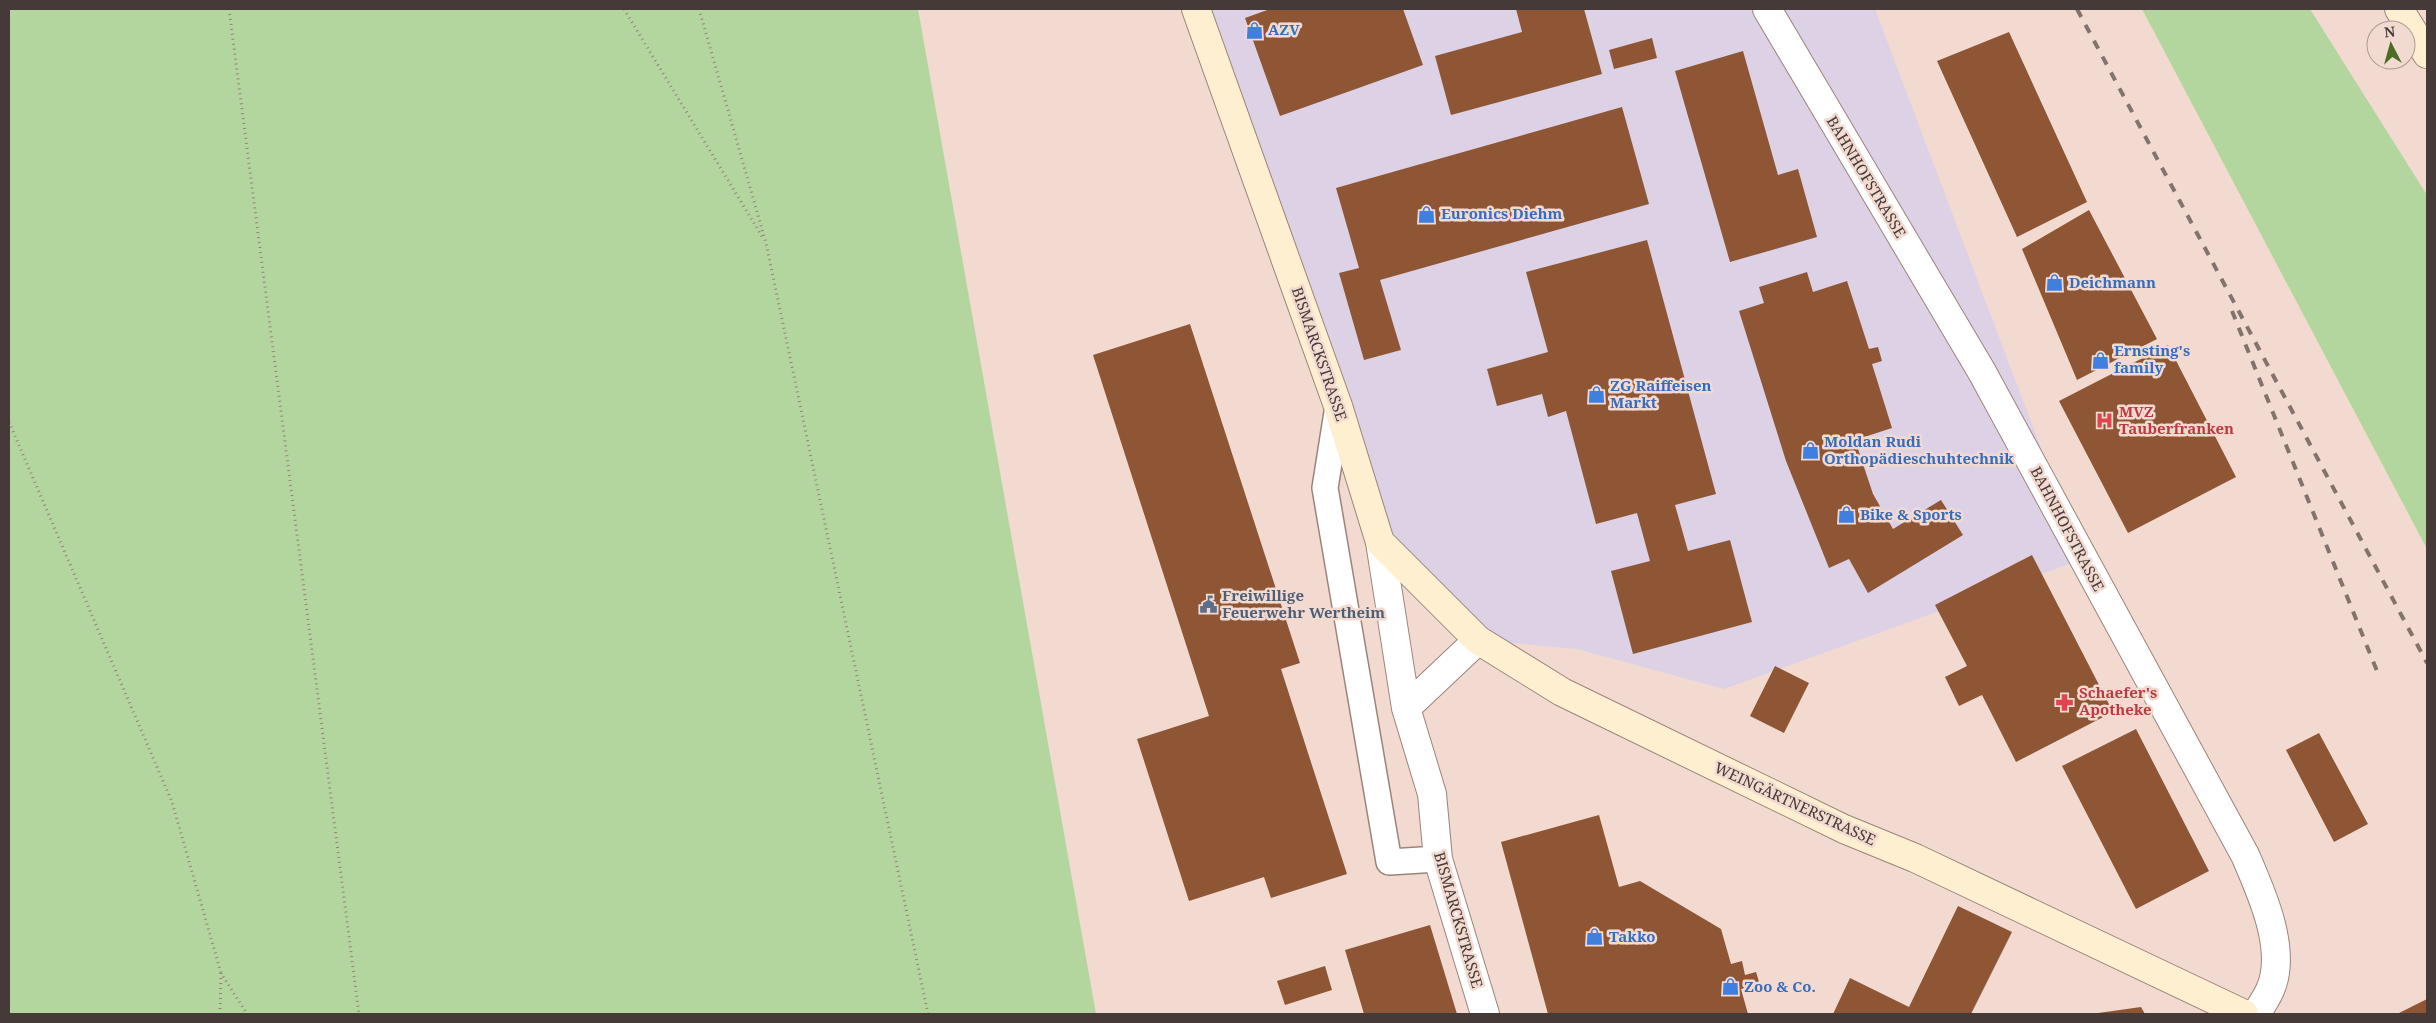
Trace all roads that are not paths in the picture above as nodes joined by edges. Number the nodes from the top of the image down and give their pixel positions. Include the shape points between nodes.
1 (1196, 9) edge
2 (1766, 9) edge
3 (2399, 9) edge
4 (2427, 54) edge
5 (1338, 406) junction
6 (1380, 542) junction
7 (1478, 640) junction
8 (1406, 708) junction
9 (1438, 859) junction
10 (1485, 1014) edge
11 (2244, 1014) edge
12 (2256, 1014) edge

1 - 5 main road, BISMARCKSTRASSE
2 - 12 street, BAHNHOFSTRASSE via 1982,372 2245,855 2267,907 2274,935 2275,963 2271,989
3 - 4 main road
5 - 6 main road, BISMARCKSTRASSE
5 - 9 lane via 1325,488 1389,862
6 - 7 main road, WEINGÄRTNERSTRASSE
6 - 8 street, BISMARCKSTRASSE
7 - 8 street
7 - 11 main road, WEINGÄRTNERSTRASSE via 1580,700 1844,829 1915,858
8 - 9 street, BISMARCKSTRASSE via 1432,794
9 - 10 street, BISMARCKSTRASSE

